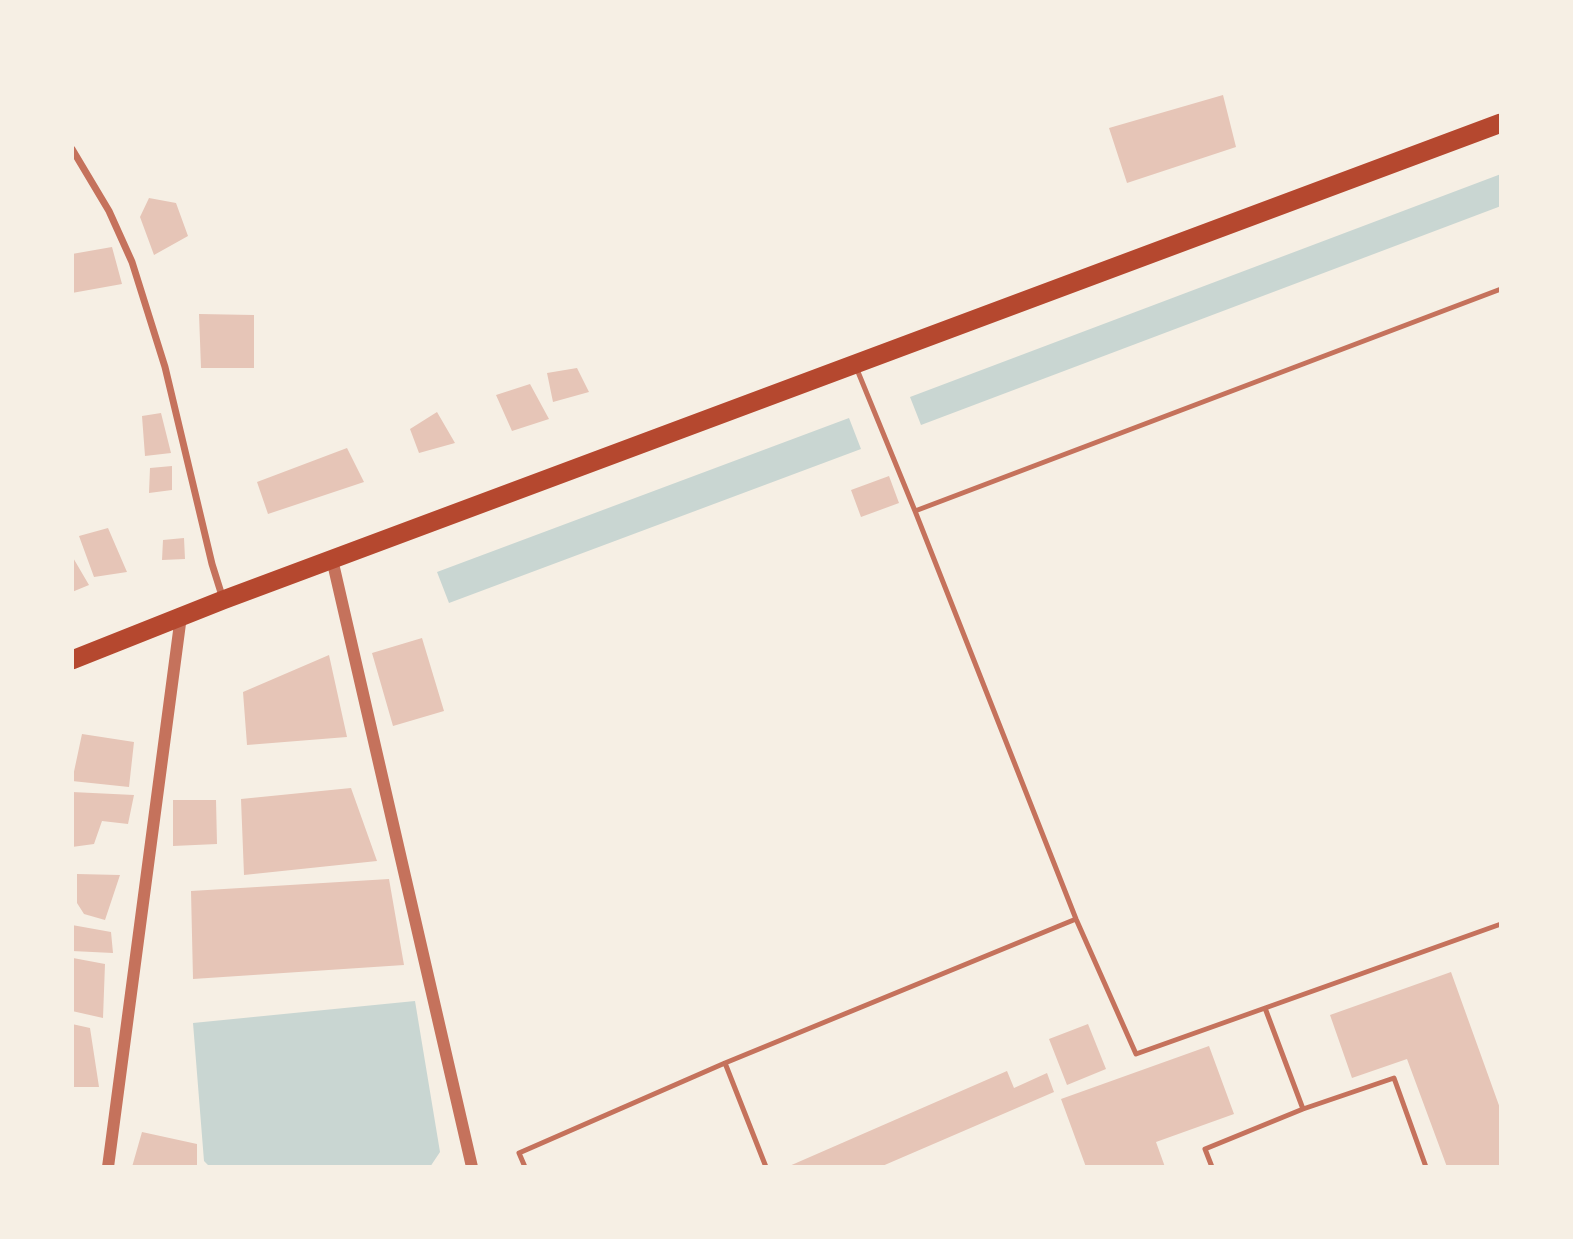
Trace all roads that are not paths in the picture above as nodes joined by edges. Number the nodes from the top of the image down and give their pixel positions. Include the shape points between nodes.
1 (1501, 123) edge
2 (72, 149) edge
3 (1501, 289) edge
4 (855, 364) junction
5 (915, 512) junction
6 (332, 559) junction
7 (223, 600) junction
8 (181, 616) junction
9 (72, 660) edge
10 (1076, 919) junction
11 (1501, 924) edge
12 (1265, 1008) junction
13 (725, 1063) junction
14 (1303, 1110) junction
15 (108, 1167) edge
16 (472, 1167) edge
17 (525, 1167) edge
18 (766, 1167) edge
19 (1212, 1167) edge
20 (1426, 1167) edge

1 - 4 highway
2 - 7 street via 109,211 132,262 165,367
3 - 5 lane
4 - 5 lane
4 - 6 highway
5 - 10 lane
6 - 7 highway
6 - 16 street
7 - 8 highway
8 - 9 highway
8 - 15 street
10 - 12 lane via 1136,1054
10 - 13 lane
11 - 12 lane
12 - 14 lane
13 - 17 lane via 519,1153
13 - 18 lane
14 - 19 lane via 1205,1149
14 - 20 lane via 1394,1077

